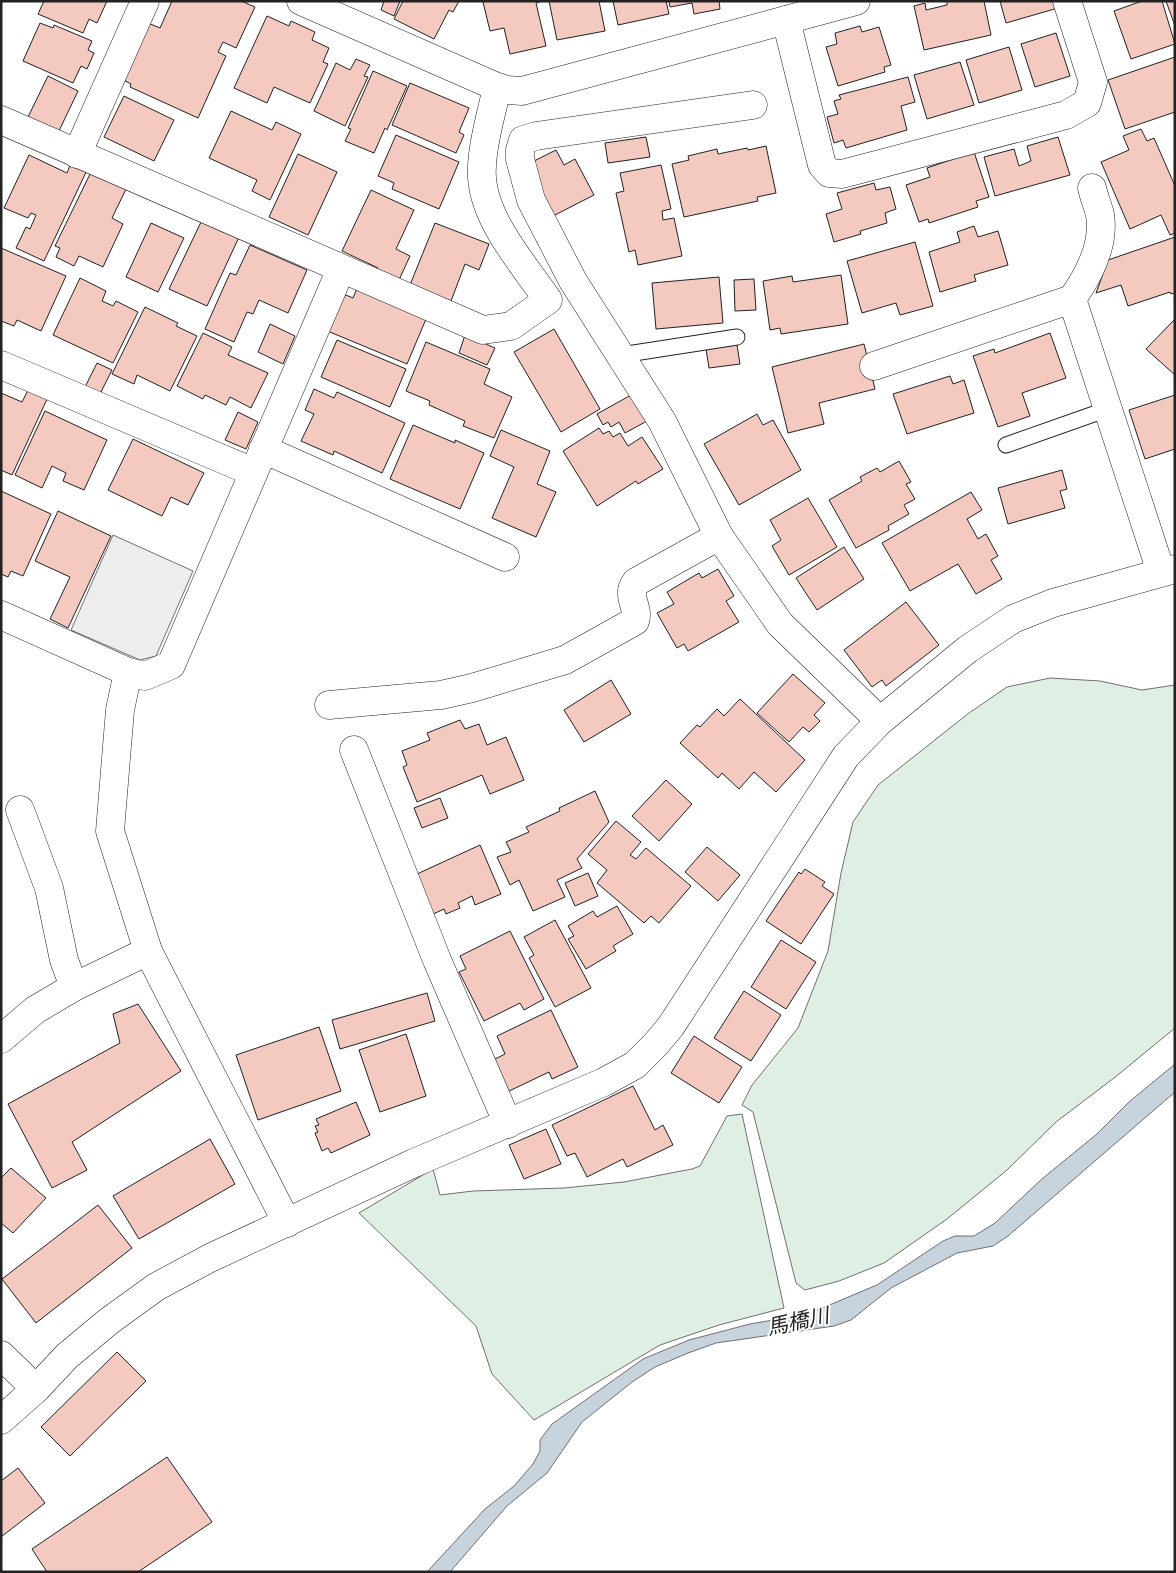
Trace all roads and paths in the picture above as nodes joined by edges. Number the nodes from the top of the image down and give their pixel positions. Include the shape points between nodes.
1 (145, 1) edge
2 (301, 1) edge
3 (856, 1) edge
4 (1067, 1) edge
5 (786, 20) junction
6 (498, 87) junction
7 (753, 105) dead end
8 (1, 120) edge
9 (77, 154) junction
10 (1092, 188) dead end
11 (341, 269) junction
12 (573, 281) junction
13 (1072, 299) junction
14 (548, 300) junction
15 (737, 337) dead end
16 (621, 355) junction
17 (1, 365) edge
18 (874, 366) dead end
19 (1108, 409) junction
20 (1006, 445) dead end
21 (258, 461) junction
22 (719, 536) junction
23 (505, 558) dead end
24 (1168, 571) edge
25 (1, 615) edge
26 (128, 672) junction
27 (329, 704) dead end
28 (880, 721) junction
29 (354, 750) dead end
30 (20, 810) dead end
31 (148, 951) junction
32 (74, 987) junction
33 (1, 1039) edge
34 (508, 1124) junction
35 (287, 1223) junction
36 (1, 1355) edge
37 (36, 1389) junction
38 (1, 1420) edge

1 - 9 street
2 - 6 street
3 - 5 street
4 - 5 street via 1093,82 1087,103 1066,115 842,174 829,173 822,165
5 - 6 street via 522,91
6 - 14 street via 484,146 482,184 504,237
7 - 12 street via 523,140 520,159 531,200
8 - 9 street
9 - 11 street
10 - 13 street via 1100,221 1097,252
11 - 14 street via 483,330 510,326
11 - 21 street
12 - 14 street
12 - 16 street
13 - 18 street
13 - 19 street
15 - 16 lane
16 - 22 street via 662,422
17 - 21 street
19 - 20 lane
19 - 24 street
21 - 23 street
21 - 26 street via 171,665 145,676
22 - 27 street via 636,582 631,595 636,610 635,621 565,660 441,695
22 - 28 street via 780,624
24 - 28 street via 1053,603 1013,619 968,649
25 - 26 street
26 - 31 street via 120,710 110,830
28 - 34 street via 846,756 715,961 656,1044 635,1064 604,1082
29 - 34 street via 437,960
30 - 32 street via 49,888 64,960
31 - 32 street
31 - 35 street
32 - 33 street via 35,1010
34 - 35 street via 414,1163
35 - 37 street via 156,1287 74,1350
36 - 37 street
37 - 38 street

